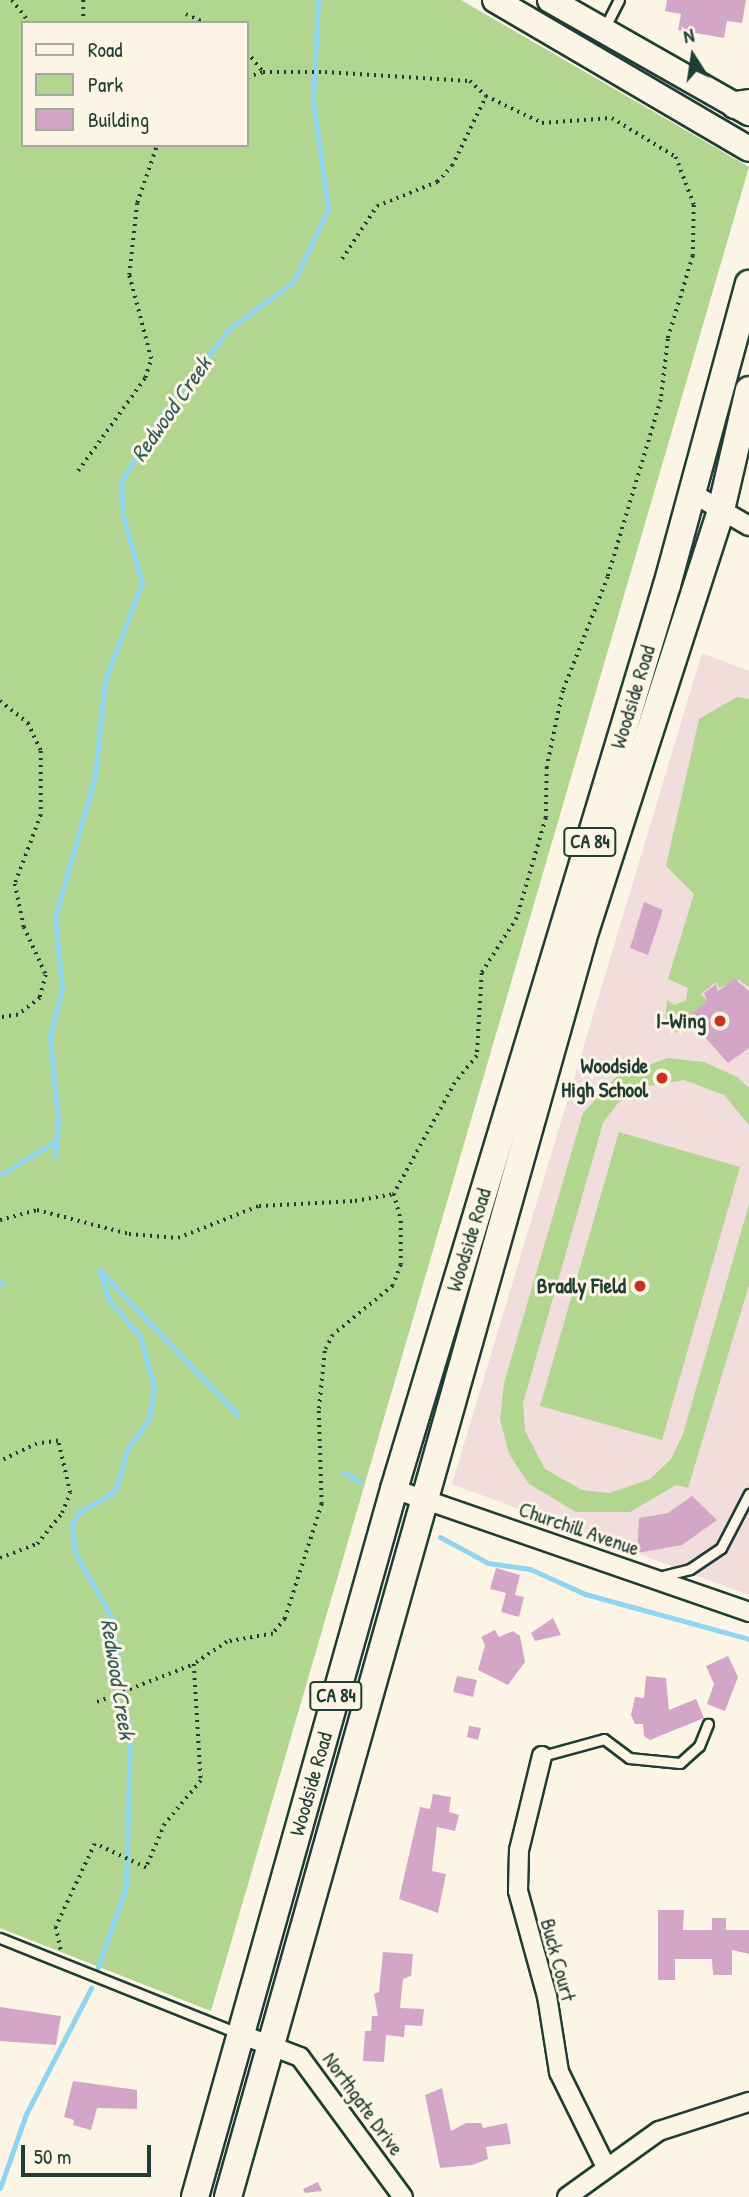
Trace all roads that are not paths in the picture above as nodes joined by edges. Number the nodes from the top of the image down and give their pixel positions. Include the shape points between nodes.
1 (495, 0) edge
2 (550, 0) edge
3 (619, 0) edge
4 (603, 30) junction
5 (588, 57) junction
6 (744, 107) edge
7 (749, 149) edge
8 (749, 284) edge
9 (749, 390) edge
10 (692, 494) junction
11 (721, 510) junction
12 (749, 526) edge
13 (394, 1489) junction
14 (749, 1494) edge
15 (424, 1499) junction
16 (653, 1579) junction
17 (749, 1612) edge
18 (708, 1724) dead end
19 (542, 1756) joint
20 (0, 1938) edge
21 (240, 2034) junction
22 (273, 2044) junction
23 (749, 2102) edge
24 (606, 2167) junction
25 (195, 2197) edge
26 (228, 2197) edge
27 (403, 2197) edge
28 (567, 2197) edge

1 - 5 main road
2 - 4 main road
3 - 4 lane
4 - 5 main road
4 - 6 main road
5 - 7 main road
8 - 10 main road, Woodside Road / CA 84
9 - 11 main road, Woodside Road / CA 84
10 - 11 street
10 - 13 main road, Woodside Road / CA 84
11 - 12 street
11 - 15 main road, Woodside Road / CA 84 via 583,938
13 - 15 street, Churchill Avenue
13 - 21 main road, Woodside Road / CA 84
14 - 16 lane via 721,1548 690,1569
15 - 16 street, Churchill Avenue
15 - 22 main road, Woodside Road / CA 84
16 - 17 street, Churchill Avenue
18 - 19 lane via 699,1746 680,1763 629,1758 604,1739
19 - 24 street, Buck Court via 519,1850 518,1891 547,1996 559,2073
20 - 21 lane
21 - 22 street, Northgate Drive
21 - 25 main road, Woodside Road / CA 84
22 - 26 main road, Woodside Road / CA 84
22 - 27 street, Northgate Drive via 300,2057
23 - 24 street via 659,2131
24 - 28 street

